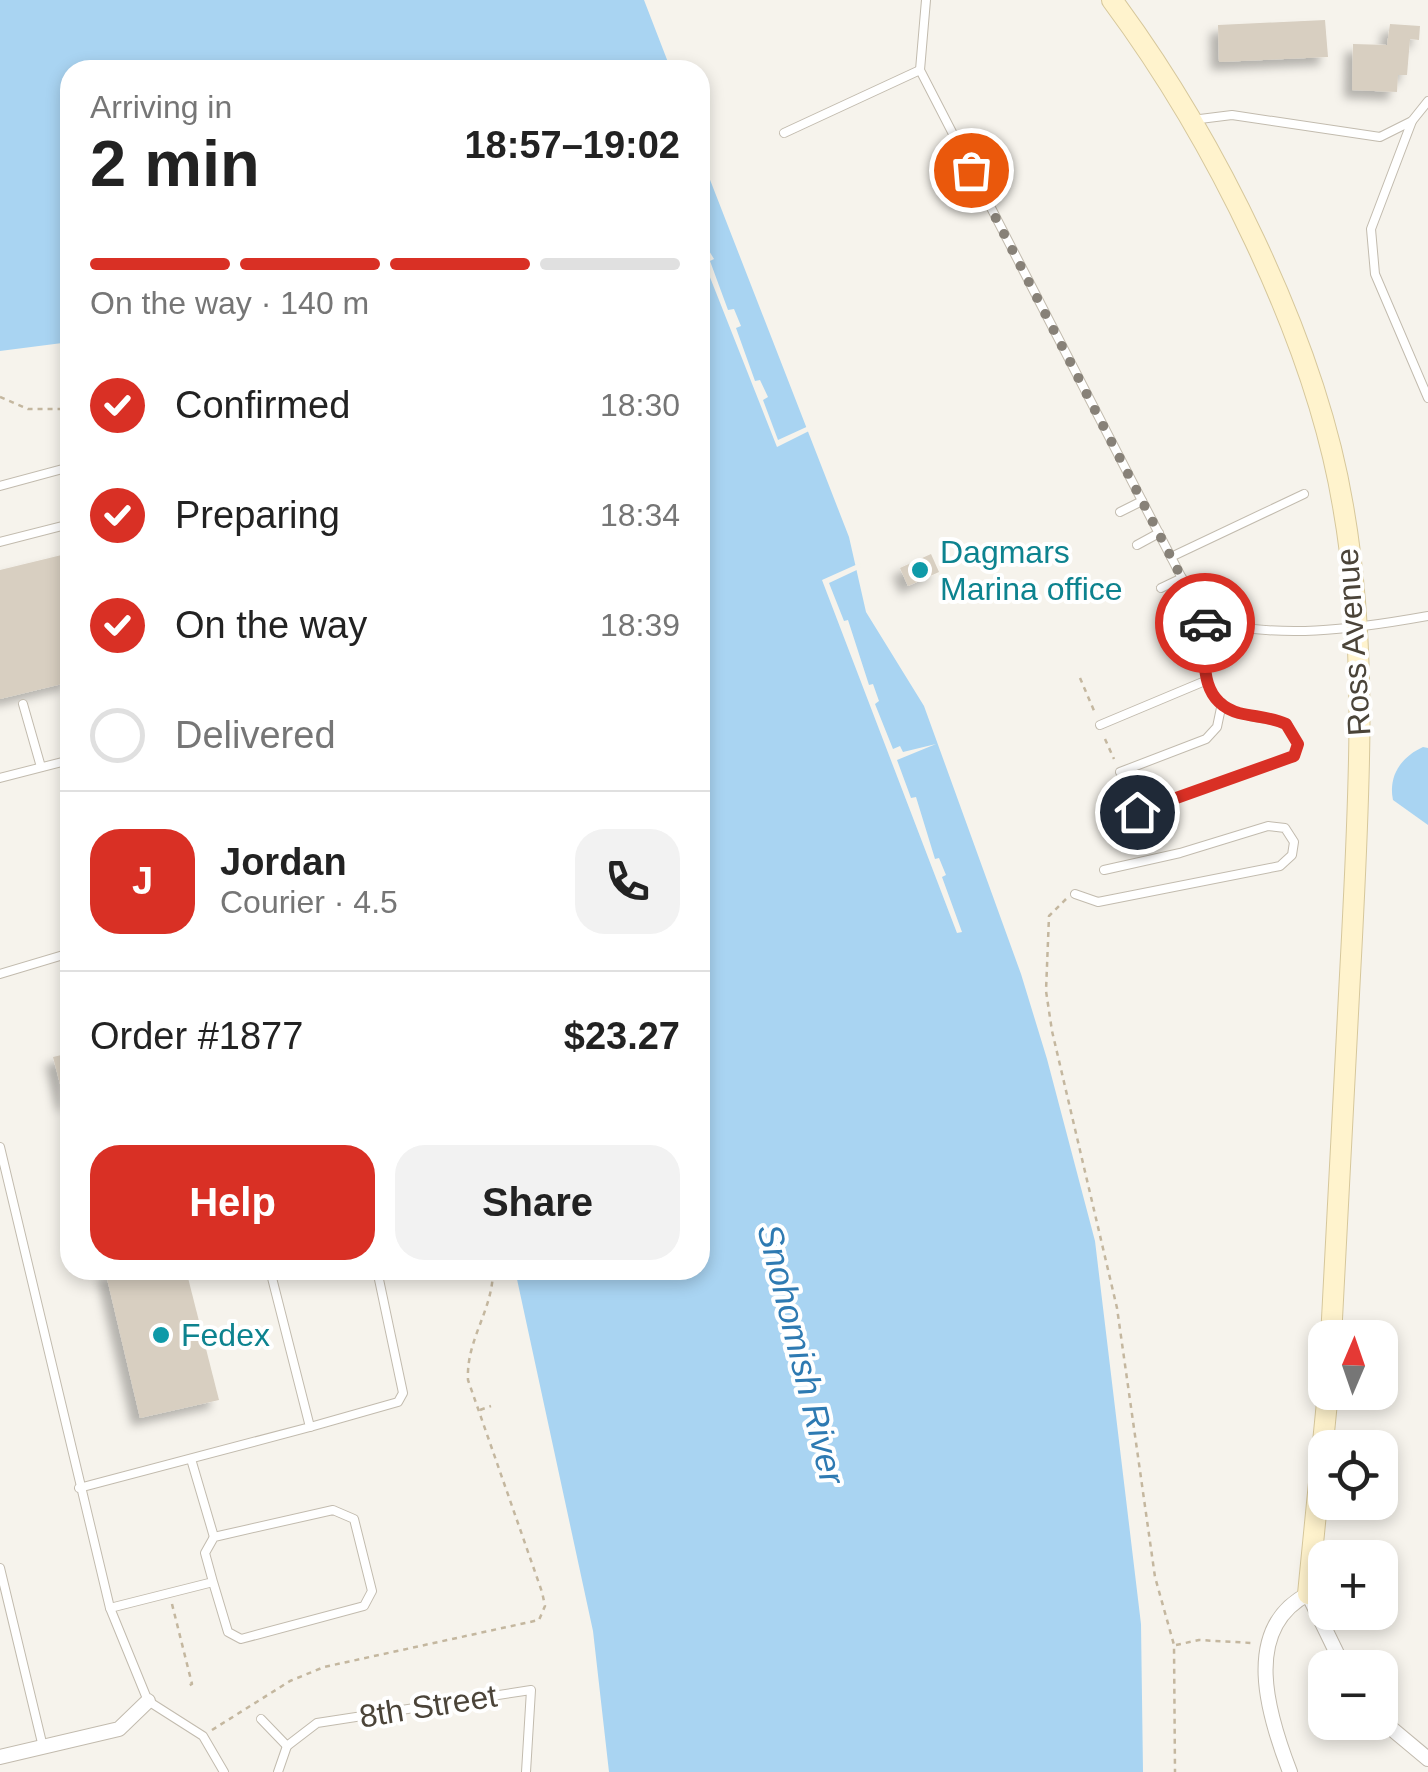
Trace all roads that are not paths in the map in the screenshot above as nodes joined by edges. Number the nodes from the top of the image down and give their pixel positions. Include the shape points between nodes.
1 (926, 0) edge
2 (1112, 0) edge
3 (920, 70) junction
4 (1428, 101) edge
5 (1192, 120) junction
6 (1412, 121) junction
7 (784, 133) dead end
8 (1428, 398) edge
9 (60, 470) edge
10 (0, 486) edge
11 (1304, 494) dead end
12 (1142, 501) junction
13 (1120, 512) dead end
14 (60, 527) edge
15 (1159, 534) junction
16 (0, 542) edge
17 (1138, 545) dead end
18 (1171, 557) junction
19 (1182, 578) junction
20 (1161, 588) dead end
21 (1428, 616) edge
22 (1204, 621) junction
23 (1357, 629) junction
24 (1180, 632) dead end
25 (1205, 681) junction
26 (1222, 703) junction
27 (23, 704) dead end
28 (1100, 725) road end
29 (60, 763) edge
30 (41, 768) junction
31 (1120, 772) road end
32 (0, 778) edge
33 (1137, 812) road end
34 (1104, 870) road end
35 (1075, 894) road end
36 (60, 957) edge
37 (0, 974) edge
38 (0, 1146) edge
39 (273, 1280) edge
40 (379, 1280) edge
41 (1333, 1320) edge
42 (1326, 1410) edge
43 (310, 1427) junction
44 (191, 1459) junction
45 (79, 1488) junction
46 (214, 1537) junction
47 (1313, 1540) edge
48 (0, 1568) edge
49 (213, 1582) junction
50 (1308, 1594) edge
51 (110, 1608) junction
52 (148, 1702) junction
53 (262, 1719) dead end
54 (1398, 1734) edge
55 (287, 1746) junction
56 (43, 1747) junction
57 (0, 1757) edge
58 (1428, 1759) edge
59 (224, 1772) edge
60 (278, 1772) edge
61 (526, 1772) edge
62 (1290, 1772) edge

1 - 3 lane
2 - 5 street, Ross Avenue
3 - 7 lane
3 - 12 lane
4 - 6 lane
5 - 6 lane via 1232,114 1380,136
5 - 23 street, Ross Avenue via 1224,178 1312,386 1343,504
6 - 8 lane via 1372,229 1375,274
9 - 10 lane
11 - 18 lane
12 - 13 lane
12 - 15 lane
14 - 16 lane
15 - 17 lane
15 - 18 lane
18 - 19 lane
19 - 20 lane
19 - 22 lane
21 - 23 lane
22 - 23 lane via 1256,633
22 - 24 lane
22 - 25 lane
23 - 41 street, Ross Avenue via 1360,777
25 - 26 lane
25 - 28 lane
26 - 31 lane via 1217,727 1206,739
26 - 33 lane via 1286,724 1298,744 1294,756
27 - 30 lane
29 - 30 lane
30 - 32 lane
34 - 35 lane via 1268,826 1284,828 1294,842 1280,866 1098,902
36 - 37 lane
38 - 45 lane
39 - 43 lane
40 - 43 lane via 403,1392 398,1402
42 - 47 street
43 - 44 lane
44 - 45 lane
44 - 46 lane
45 - 51 lane
46 - 49 lane via 205,1554
46 - 49 lane via 344,1512 354,1520 372,1591 364,1606 241,1638 228,1632
48 - 56 lane
49 - 51 lane
50 - 62 street via 1284,1606 1267,1645 1266,1692
51 - 52 lane
52 - 56 street via 120,1729
52 - 59 lane via 203,1736
53 - 55 lane
54 - 58 street
55 - 60 lane
55 - 61 lane, 8th Street via 317,1723 531,1690
56 - 57 street

